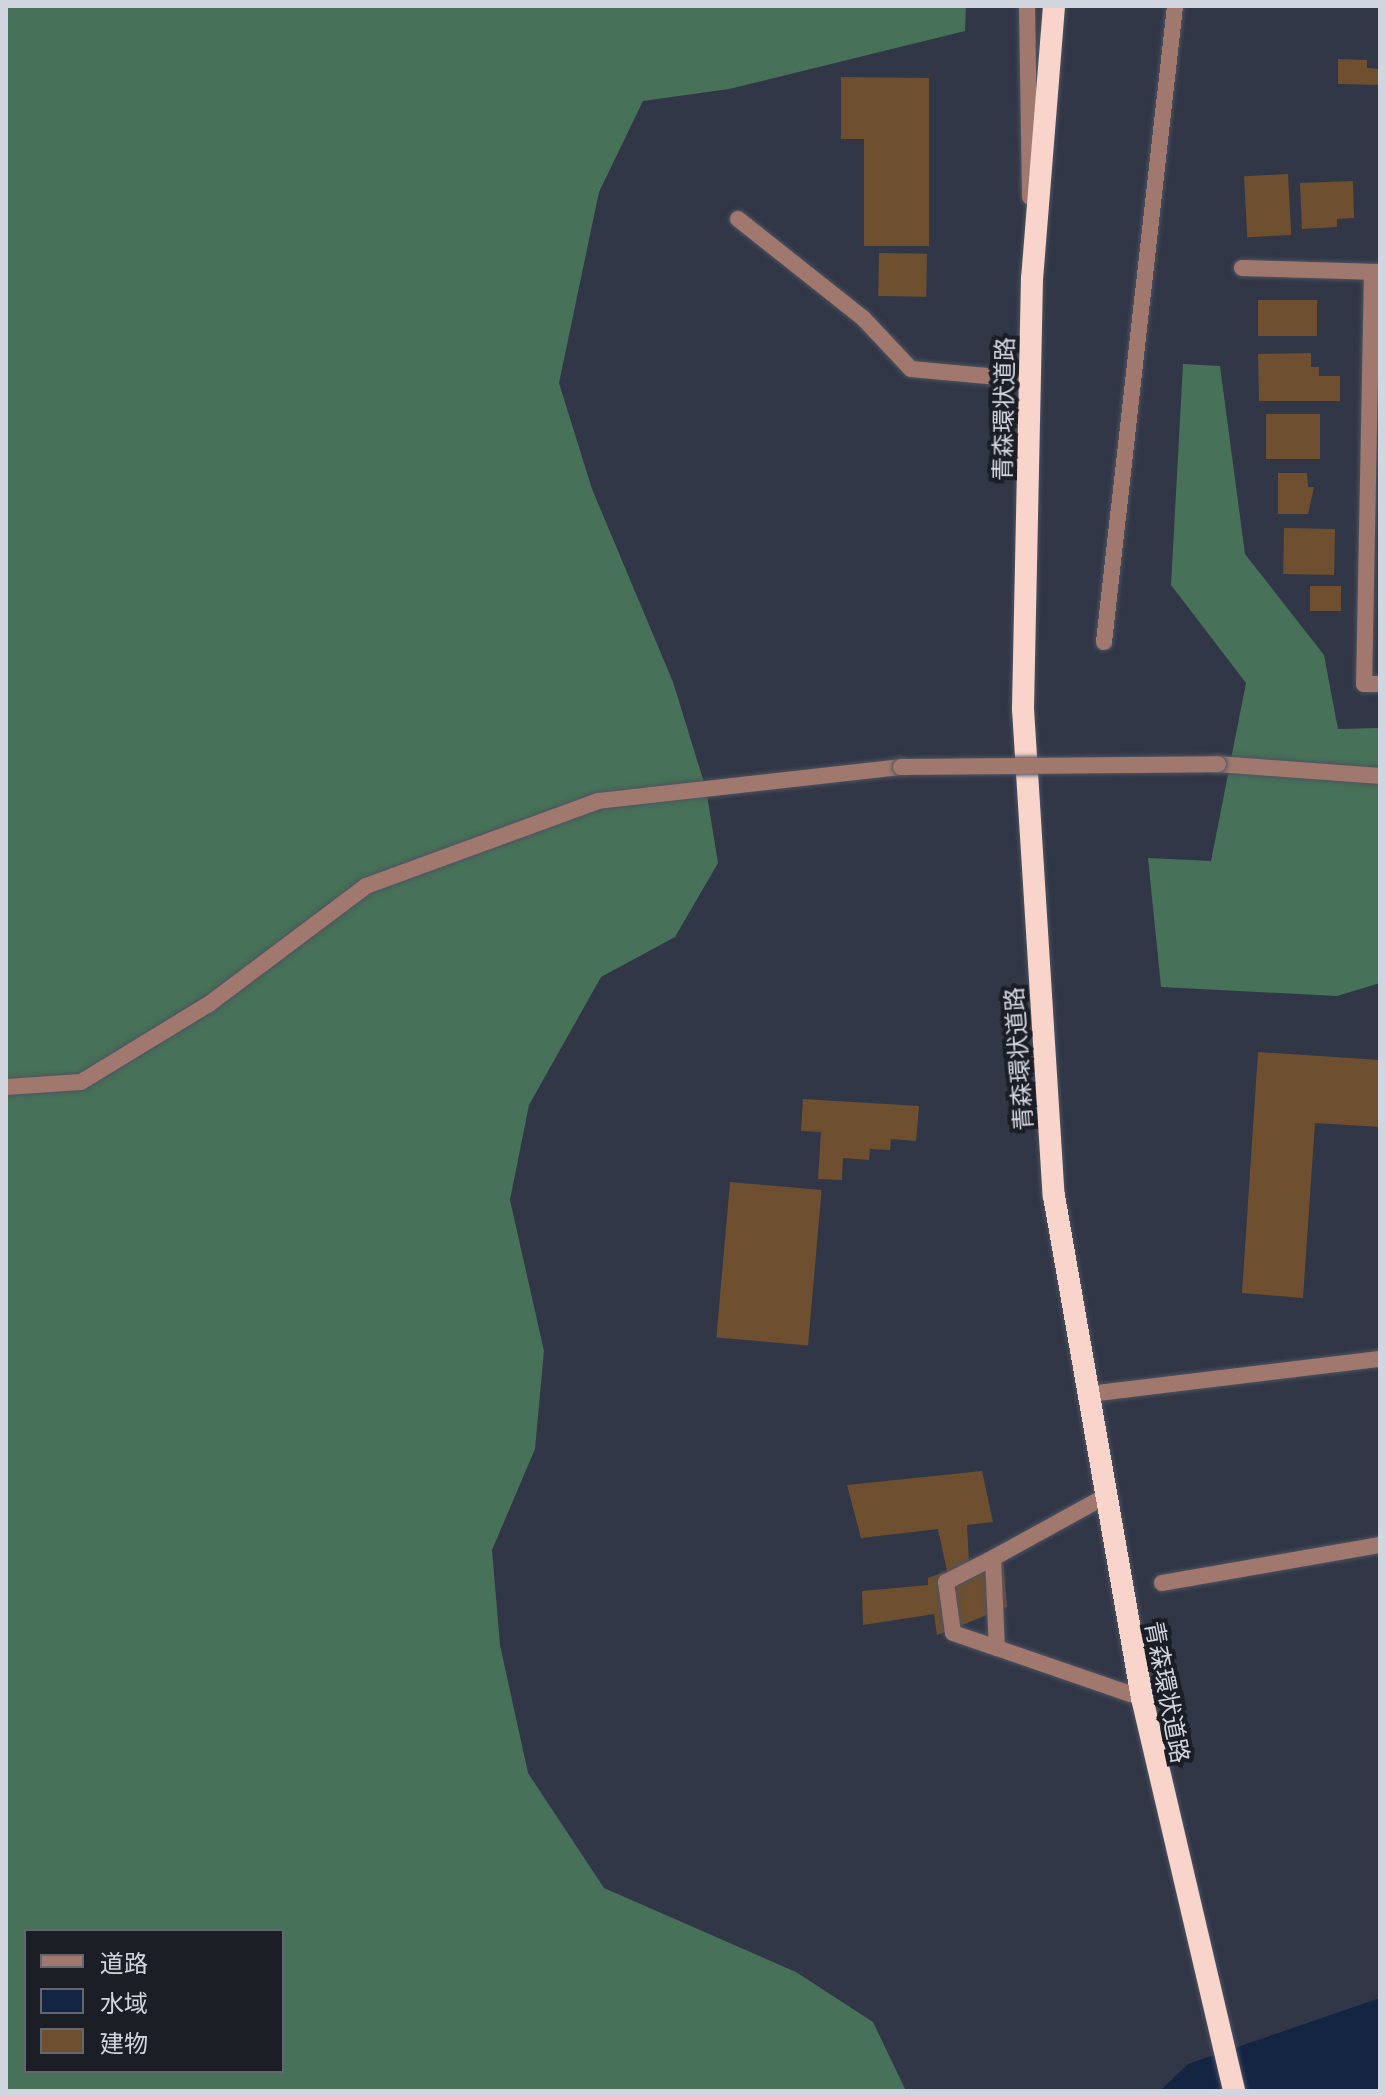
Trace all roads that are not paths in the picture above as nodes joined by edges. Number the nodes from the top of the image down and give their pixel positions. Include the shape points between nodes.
1 (1027, 6) edge
2 (1054, 6) edge
3 (1175, 6) edge
4 (738, 219) dead end
5 (1242, 268) dead end
6 (1376, 272) edge
7 (1032, 278) junction
8 (1030, 380) junction
9 (1104, 642) dead end
10 (1380, 684) edge
11 (1380, 776) edge
12 (6, 1087) edge
13 (1380, 1359) edge
14 (1089, 1394) junction
15 (1104, 1497) junction
16 (1380, 1545) edge
17 (993, 1558) junction
18 (1162, 1583) dead end
19 (997, 1648) junction
20 (1142, 1698) junction
21 (1234, 2091) edge

1 - 7 street
2 - 7 highway, 青森環状道路
3 - 9 street
4 - 8 street via 863,318 911,369
5 - 6 street
6 - 10 street via 1364,684
7 - 8 highway, 青森環状道路
8 - 14 highway, 青森環状道路 via 1023,709 1038,976 1054,1196
11 - 12 street, bridge via 1218,764 901,767 598,801 366,886 209,1004 81,1082
13 - 14 street
14 - 15 highway, 青森環状道路
15 - 17 street
15 - 20 highway, 青森環状道路
16 - 18 street
17 - 19 street
17 - 19 street via 946,1582 953,1633
19 - 20 street
20 - 21 highway, 青森環状道路

